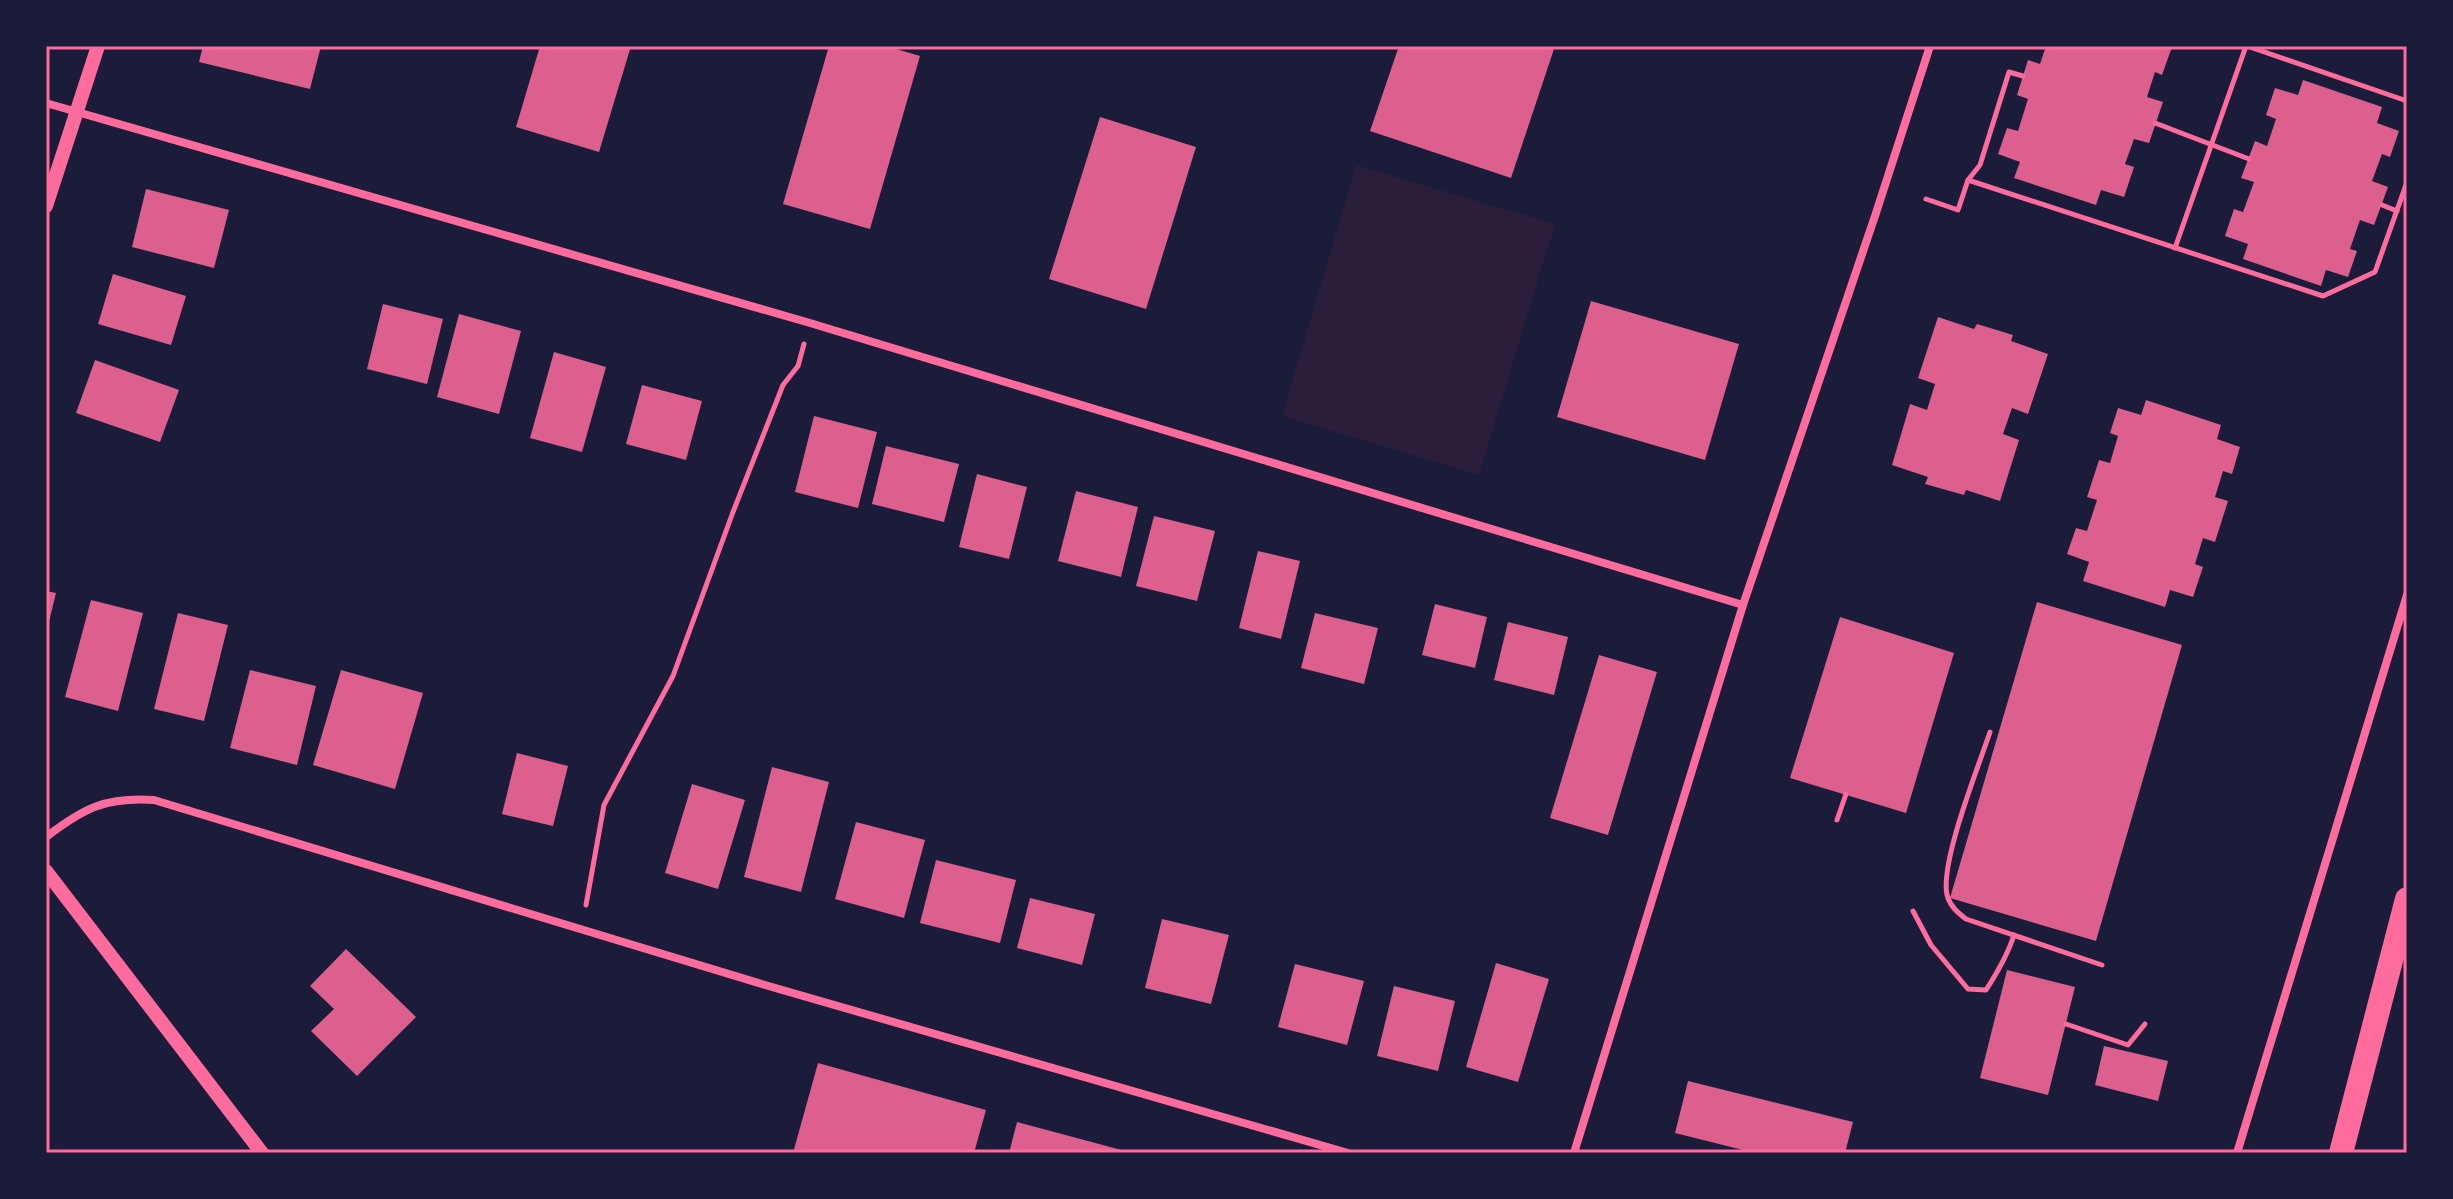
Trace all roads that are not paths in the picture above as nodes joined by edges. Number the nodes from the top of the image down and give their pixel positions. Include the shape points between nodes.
1 (98, 46) edge
2 (1930, 46) edge
3 (46, 103) edge
4 (77, 112) junction
5 (46, 206) edge
6 (2407, 595) edge
7 (1743, 605) junction
8 (46, 837) edge
9 (46, 871) edge
10 (2407, 899) edge
11 (262, 1153) edge
12 (1348, 1153) edge
13 (1574, 1153) edge
14 (2237, 1153) edge
15 (2341, 1153) edge

1 - 4 street
2 - 7 street
3 - 4 street
4 - 5 street
4 - 7 street via 810,323
6 - 14 street
7 - 13 street
8 - 12 street via 91,806 154,800
9 - 11 street
10 - 15 highway

